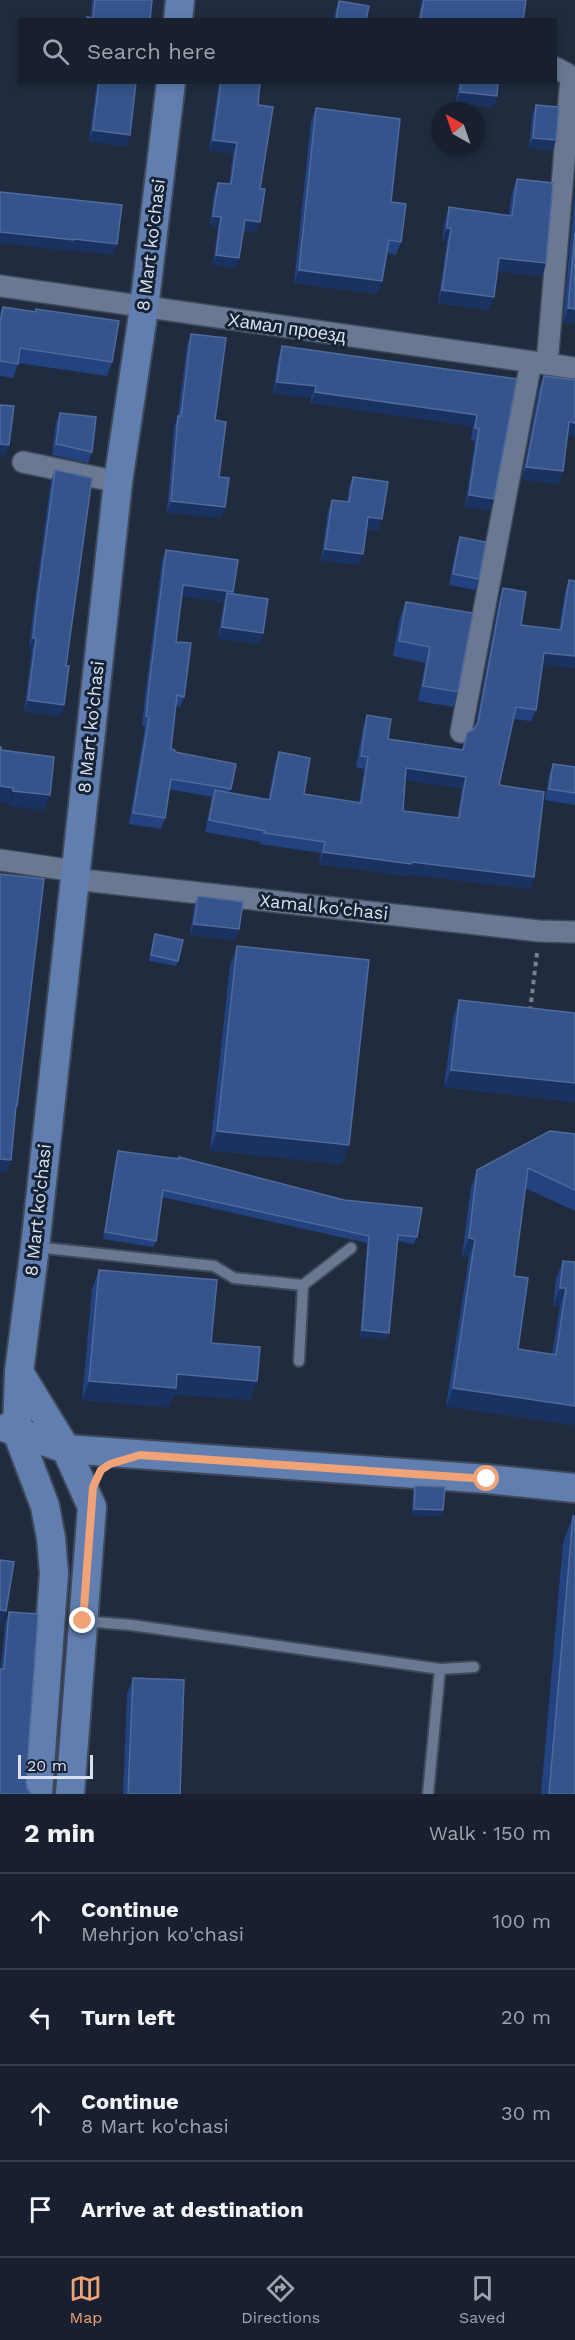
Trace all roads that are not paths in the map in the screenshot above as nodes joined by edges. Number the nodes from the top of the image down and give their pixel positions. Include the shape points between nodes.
1 (180, 0) edge
2 (178, 18) edge
3 (557, 69) edge
4 (171, 84) edge
5 (0, 286) edge
6 (144, 308) junction
7 (539, 363) junction
8 (575, 368) edge
9 (23, 462) dead end
10 (118, 482) junction
11 (461, 732) dead end
12 (0, 860) edge
13 (74, 875) junction
14 (575, 932) edge
15 (35, 1247) junction
16 (351, 1248) dead end
17 (303, 1285) junction
18 (299, 1361) dead end
19 (19, 1372) junction
20 (0, 1396) edge
21 (6, 1430) edge
22 (66, 1449) junction
23 (140, 1455) junction
24 (575, 1488) edge
25 (92, 1507) junction
26 (83, 1621) junction
27 (474, 1667) dead end
28 (440, 1669) junction
29 (38, 1794) edge
30 (70, 1794) edge
31 (428, 1794) edge

1 - 2 street
3 - 7 street via 571,78
4 - 6 street, 8 Mart ko'chasi
5 - 6 street, Хамал проезд
6 - 7 street, Хамал проезд
6 - 10 street, 8 Mart ko'chasi
7 - 8 street, Хамал проезд
7 - 11 street
9 - 10 street
10 - 13 street, 8 Mart ko'chasi
12 - 13 street, Xamal ko'chasi
13 - 14 street, Xamal ko'chasi via 539,931
13 - 15 street, 8 Mart ko'chasi
15 - 17 lane via 214,1266 234,1278
15 - 19 street, 8 Mart ko'chasi
16 - 17 lane
17 - 18 lane
19 - 20 street
19 - 21 street, 8 Mart ko'chasi
19 - 22 street
21 - 22 street
21 - 29 street, 8 Mart ko'chasi via 45,1506 51,1538 54,1573
22 - 23 street
22 - 25 street
23 - 24 street
23 - 25 street via 101,1470 93,1487
25 - 26 street
26 - 28 lane
26 - 30 street
27 - 28 lane
28 - 31 lane

